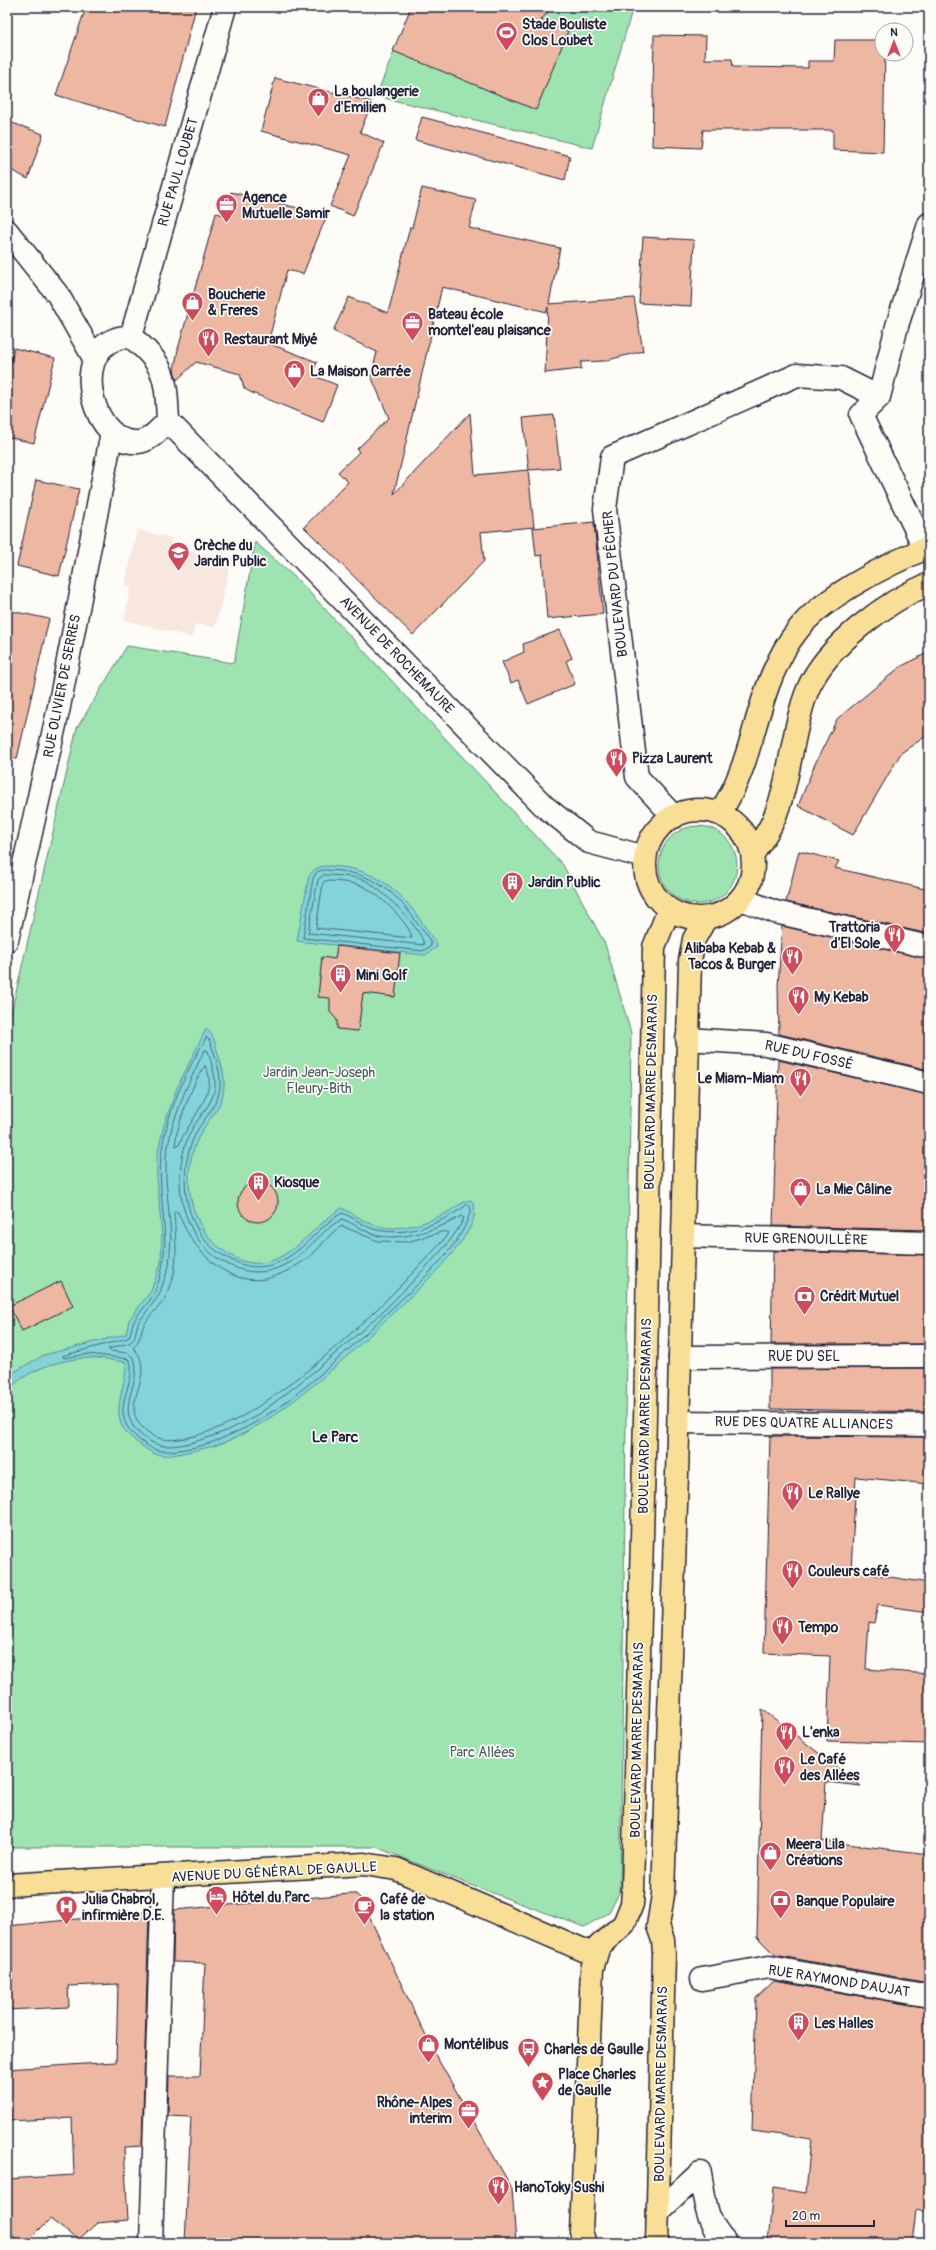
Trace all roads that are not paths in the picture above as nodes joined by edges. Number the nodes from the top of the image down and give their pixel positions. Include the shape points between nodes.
1 (225, 7) edge
2 (929, 224) edge
3 (7, 231) edge
4 (131, 337) junction
5 (94, 358) junction
6 (879, 397) junction
7 (168, 421) junction
8 (112, 432) junction
9 (927, 548) edge
10 (929, 584) edge
11 (719, 814) junction
12 (674, 817) junction
13 (753, 854) junction
14 (646, 857) junction
15 (741, 899) junction
16 (669, 910) junction
17 (706, 918) junction
18 (7, 940) edge
19 (929, 947) edge
20 (687, 1039) junction
21 (929, 1083) edge
22 (683, 1236) junction
23 (929, 1243) edge
24 (929, 1356) edge
25 (680, 1357) junction
26 (679, 1422) junction
27 (929, 1425) edge
28 (163, 1877) junction
29 (7, 1886) edge
30 (624, 1924) junction
31 (658, 1926) junction
32 (595, 1955) junction
33 (702, 1979) dead end
34 (929, 1996) edge
35 (658, 2212) junction
36 (582, 2239) edge
37 (151, 2243) edge
38 (657, 2243) edge
39 (726, 2243) edge

1 - 4 street, RUE PAUL LOUBET
2 - 6 street via 897,326
3 - 5 street via 58,295
4 - 5 street via 116,338 106,344
4 - 7 street via 149,351 162,371
5 - 8 street via 89,377 91,390 98,416
6 - 9 street via 860,415
6 - 12 street, BOULEVARD DU PÊCHER via 841,378 797,375 612,457 605,509 637,777
7 - 8 street via 151,438 138,442 123,441
7 - 14 street, AVENUE DE ROCHEMAURE via 544,806 588,842
8 - 18 street, RUE OLIVIER DE SERRES via 59,707
9 - 11 main road via 884,567 826,603 797,630 773,673 745,764
10 - 13 main road via 909,592 847,636 826,658 808,688 772,823
11 - 12 main road via 696,810
11 - 13 main road via 731,820 741,830
12 - 14 main road via 655,833
13 - 15 main road via 752,878
14 - 16 main road via 648,881 656,897
15 - 17 main road via 726,912
15 - 19 street via 775,912
16 - 17 main road via 687,917
16 - 30 main road, BOULEVARD MARRE DESMARAIS via 654,947 646,1419 633,1890 632,1904
17 - 20 main road, BOULEVARD MARRE DESMARAIS via 694,940 690,961
20 - 21 street, RUE DU FOSSÉ via 766,1044
20 - 22 main road, BOULEVARD MARRE DESMARAIS
22 - 23 street, RUE GRENOUILLÈRE
22 - 25 main road, BOULEVARD MARRE DESMARAIS
24 - 25 street, RUE DU SEL
25 - 26 main road, BOULEVARD MARRE DESMARAIS
26 - 27 street, RUE DES QUATRE ALLIANCES
26 - 31 main road, BOULEVARD MARRE DESMARAIS via 663,1895
28 - 29 main road, AVENUE DU GÉNÉRAL DE GAULLE
28 - 32 main road, AVENUE DU GÉNÉRAL DE GAULLE via 379,1865 396,1869
28 - 37 street
30 - 31 main road
30 - 32 main road, BOULEVARD MARRE DESMARAIS via 605,1939
31 - 35 main road, BOULEVARD MARRE DESMARAIS via 663,1940 664,1955
32 - 36 main road, BOULEVARD MARRE DESMARAIS via 592,1969
33 - 34 street, RUE RAYMOND DAUJAT via 770,1967
35 - 38 main road, BOULEVARD MARRE DESMARAIS
35 - 39 street via 700,2173 708,2217 718,2235

